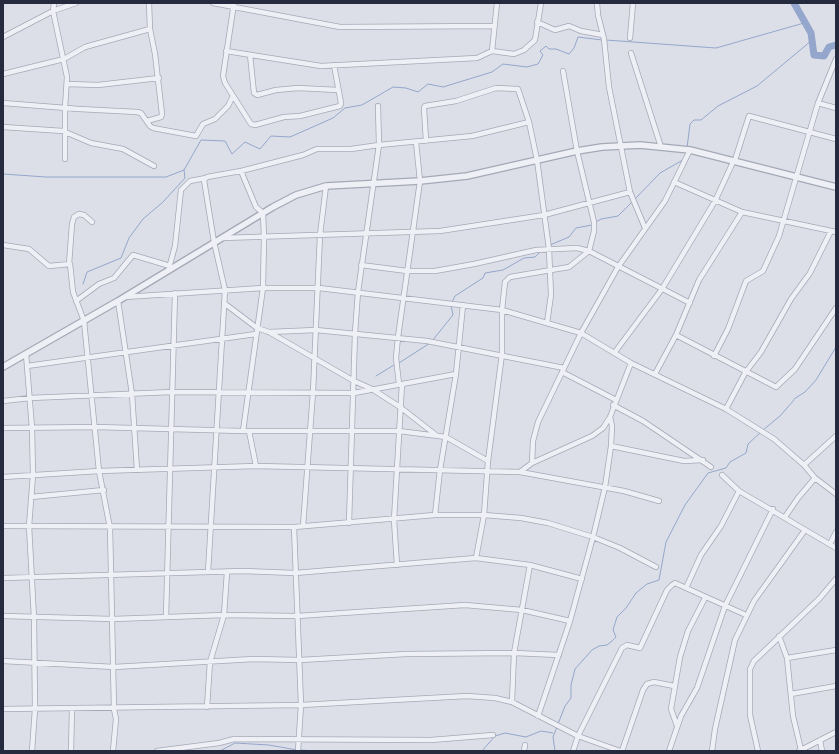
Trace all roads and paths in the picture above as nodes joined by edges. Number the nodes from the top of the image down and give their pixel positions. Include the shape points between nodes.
1 (54, 3) edge
2 (76, 3) edge
3 (149, 3) edge
4 (213, 3) edge
5 (496, 3) edge
6 (541, 3) edge
7 (597, 3) edge
8 (633, 3) edge
9 (233, 5) edge
10 (53, 12) junction
11 (536, 22) junction
12 (494, 26) junction
13 (150, 29) junction
14 (3, 37) edge
15 (604, 37) junction
16 (630, 38) dead end
17 (226, 51) junction
18 (492, 51) junction
19 (631, 53) dead end
20 (250, 55) junction
21 (64, 59) junction
22 (836, 59) edge
23 (334, 65) junction
24 (563, 71) dead end
25 (3, 74) edge
26 (159, 78) junction
27 (67, 84) junction
28 (338, 90) junction
29 (233, 96) junction
30 (3, 103) edge
31 (818, 103) junction
32 (378, 106) dead end
33 (65, 108) junction
34 (836, 108) edge
35 (147, 122) junction
36 (529, 122) junction
37 (3, 126) edge
38 (65, 132) junction
39 (810, 132) junction
40 (836, 139) edge
41 (426, 141) junction
42 (416, 142) junction
43 (378, 145) junction
44 (620, 146) junction
45 (661, 147) junction
46 (690, 150) junction
47 (577, 151) junction
48 (65, 159) dead end
49 (538, 160) junction
50 (734, 160) junction
51 (154, 166) dead end
52 (241, 171) junction
53 (207, 177) junction
54 (797, 177) junction
55 (420, 181) junction
56 (674, 182) junction
57 (374, 183) junction
58 (326, 186) junction
59 (836, 187) edge
60 (630, 192) junction
61 (715, 201) junction
62 (588, 203) junction
63 (742, 212) junction
64 (262, 213) junction
65 (544, 215) junction
66 (784, 220) junction
67 (92, 222) dead end
68 (645, 228) junction
69 (413, 231) junction
70 (834, 232) edge
71 (366, 234) junction
72 (320, 235) junction
73 (264, 237) junction
74 (220, 238) junction
75 (214, 242) junction
76 (3, 245) edge
77 (549, 249) junction
78 (589, 251) junction
79 (69, 264) junction
80 (362, 265) junction
81 (618, 267) junction
82 (169, 268) junction
83 (407, 271) junction
84 (550, 272) junction
85 (263, 288) junction
86 (319, 288) junction
87 (662, 289) junction
88 (225, 290) junction
89 (358, 292) junction
90 (175, 294) junction
91 (126, 297) junction
92 (403, 297) junction
93 (76, 301) junction
94 (118, 301) junction
95 (224, 303) junction
96 (690, 303) junction
97 (463, 305) junction
98 (836, 308) edge
99 (502, 310) junction
100 (84, 321) junction
101 (547, 323) junction
102 (257, 328) junction
103 (316, 330) junction
104 (269, 332) junction
105 (355, 333) junction
106 (581, 333) junction
107 (256, 334) junction
108 (676, 335) junction
109 (398, 337) junction
110 (222, 339) junction
111 (175, 346) junction
112 (459, 348) junction
113 (126, 352) junction
114 (615, 352) junction
115 (26, 354) junction
116 (502, 354) junction
117 (714, 356) junction
118 (88, 358) junction
119 (315, 359) junction
120 (631, 362) junction
121 (27, 366) junction
122 (3, 367) edge
123 (563, 370) junction
124 (745, 373) junction
125 (456, 374) junction
126 (655, 374) junction
127 (354, 381) junction
128 (400, 384) junction
129 (372, 389) junction
130 (248, 391) junction
131 (172, 392) junction
132 (219, 392) junction
133 (313, 392) junction
134 (354, 393) junction
135 (132, 394) junction
136 (91, 396) junction
137 (30, 398) junction
138 (616, 400) junction
139 (3, 401) edge
140 (613, 405) junction
141 (400, 407) junction
142 (726, 409) junction
143 (610, 417) junction
144 (96, 427) junction
145 (134, 427) junction
146 (3, 428) edge
147 (32, 428) junction
148 (170, 428) junction
149 (217, 430) junction
150 (309, 430) junction
151 (352, 430) junction
152 (243, 431) junction
153 (249, 431) junction
154 (399, 431) junction
155 (437, 436) junction
156 (836, 436) edge
157 (446, 437) junction
158 (611, 446) junction
159 (703, 460) junction
160 (488, 461) junction
161 (532, 463) junction
162 (804, 465) junction
163 (256, 466) junction
164 (215, 467) junction
165 (711, 467) dead end
166 (307, 468) junction
167 (351, 468) junction
168 (169, 469) junction
169 (396, 469) junction
170 (137, 470) junction
171 (440, 470) junction
172 (100, 471) junction
173 (489, 471) junction
174 (520, 472) junction
175 (32, 475) junction
176 (722, 475) dead end
177 (3, 477) edge
178 (816, 478) junction
179 (605, 487) junction
180 (104, 490) junction
181 (739, 491) junction
182 (836, 494) edge
183 (31, 497) junction
184 (659, 501) dead end
185 (773, 509) junction
186 (435, 515) junction
187 (484, 515) junction
188 (785, 517) junction
189 (394, 520) junction
190 (350, 523) junction
191 (3, 526) edge
192 (29, 526) junction
193 (303, 526) junction
194 (212, 527) junction
195 (294, 527) junction
196 (110, 528) junction
197 (167, 528) junction
198 (805, 530) junction
199 (836, 532) edge
200 (593, 537) junction
201 (830, 544) junction
202 (836, 548) edge
203 (476, 558) junction
204 (397, 565) junction
205 (530, 566) junction
206 (656, 567) dead end
207 (208, 572) junction
208 (227, 572) junction
209 (166, 573) junction
210 (295, 573) junction
211 (111, 575) junction
212 (32, 576) junction
213 (3, 578) edge
214 (582, 579) junction
215 (836, 579) edge
216 (686, 588) junction
217 (705, 598) junction
218 (725, 606) junction
219 (522, 610) junction
220 (224, 615) junction
221 (746, 615) junction
222 (3, 616) edge
223 (297, 616) junction
224 (166, 617) junction
225 (34, 618) junction
226 (113, 619) junction
227 (570, 621) junction
228 (779, 636) junction
229 (836, 650) edge
230 (514, 653) junction
231 (559, 655) junction
232 (786, 658) junction
233 (300, 660) junction
234 (3, 661) edge
235 (34, 662) junction
236 (210, 662) junction
237 (114, 667) junction
238 (674, 686) junction
239 (836, 686) edge
240 (791, 694) junction
241 (512, 702) junction
242 (302, 705) junction
243 (207, 707) junction
244 (114, 708) junction
245 (3, 709) edge
246 (35, 709) junction
247 (72, 709) junction
248 (538, 716) junction
249 (677, 726) junction
250 (836, 732) edge
251 (493, 735) dead end
252 (578, 736) junction
253 (299, 739) junction
254 (820, 740) junction
255 (525, 746) dead end
256 (298, 750) edge
257 (800, 750) edge
258 (32, 751) edge
259 (71, 751) edge
260 (113, 751) edge
261 (157, 751) edge
262 (524, 751) edge
263 (573, 751) edge
264 (621, 751) edge
265 (669, 751) edge
266 (712, 751) edge
267 (758, 751) edge
268 (822, 751) edge

1 - 10 street
2 - 10 street
3 - 13 street
4 - 9 street
5 - 12 street
6 - 11 street
7 - 15 street
8 - 16 street
9 - 12 street via 340,27
9 - 17 street
10 - 14 street
10 - 21 street
11 - 15 street via 555,30 569,26
11 - 18 street via 535,40 524,50 514,54
12 - 18 street
13 - 21 street via 86,47
13 - 26 street
15 - 44 street via 609,87
17 - 20 street
17 - 29 street via 223,76
18 - 23 street via 477,58
19 - 45 street
20 - 23 street via 300,64
20 - 28 street via 254,93 257,95 298,88
21 - 25 street
21 - 27 street
22 - 31 street
23 - 28 street
24 - 47 street
26 - 27 street via 98,85
26 - 35 street via 162,116
27 - 33 street
28 - 29 street via 340,106 255,125 251,124
29 - 35 street via 228,106 212,121 203,124 196,136 154,128
30 - 33 street
31 - 34 street
31 - 39 street
32 - 43 street
33 - 35 street via 137,112 141,113
33 - 38 street
36 - 41 street via 472,136
36 - 41 street via 518,89 496,88 456,101 425,106
36 - 49 street
37 - 38 street
38 - 48 street
38 - 51 street via 91,142 123,149
39 - 40 street
39 - 50 street via 749,116
39 - 54 street
41 - 42 street
42 - 43 street
42 - 55 street
43 - 52 street via 317,149
43 - 57 street
44 - 45 street
44 - 47 street
44 - 60 street
45 - 46 street
46 - 50 street
46 - 56 street
47 - 49 street
47 - 62 street
49 - 55 street via 483,173
49 - 65 street
50 - 54 street
50 - 61 street
52 - 53 street
52 - 64 street via 256,207
53 - 75 street via 204,183
53 - 82 street via 190,181 182,190 176,239
54 - 59 street
54 - 66 street
55 - 57 street
55 - 69 street
56 - 61 street
56 - 68 street via 662,206
57 - 58 street
57 - 71 street
58 - 64 street via 296,195
58 - 72 street
60 - 62 street
60 - 68 street
61 - 63 street
61 - 87 street
62 - 65 street
62 - 78 street via 595,227
63 - 66 street
63 - 96 street via 699,280
64 - 73 street
64 - 74 street
65 - 69 street via 440,232
65 - 77 street
66 - 70 street
66 - 117 street via 763,271 746,281 728,329
67 - 79 street via 84,215 74,217
68 - 81 street
69 - 71 street
69 - 83 street
70 - 124 street via 761,352
71 - 72 street
71 - 80 street
72 - 73 street
72 - 86 street
73 - 74 street
73 - 85 street
74 - 75 street
75 - 82 street
75 - 88 street
76 - 79 street via 29,249 49,266
77 - 78 street via 573,248
77 - 83 street via 445,270
77 - 84 street
78 - 81 street
78 - 84 street via 569,267
79 - 93 street
80 - 83 street
80 - 89 street
81 - 87 street
81 - 106 street
82 - 91 street
82 - 93 street via 133,255 114,278 99,284
83 - 92 street
84 - 99 street via 507,278
84 - 101 street via 551,299
85 - 86 street
85 - 88 street
85 - 102 street
86 - 89 street
86 - 103 street
87 - 96 street
87 - 114 street
88 - 90 street
88 - 95 street
89 - 92 street
89 - 105 street
90 - 91 street
90 - 111 street
91 - 94 street
92 - 97 street
92 - 109 street
93 - 100 street
94 - 100 street
94 - 113 street
95 - 102 street
95 - 110 street
96 - 108 street
97 - 99 street
97 - 112 street
98 - 124 street via 795,369 778,387 773,388
99 - 101 street
99 - 116 street
100 - 115 street
100 - 118 street
101 - 106 street
102 - 104 street
102 - 107 street
103 - 104 street
103 - 105 street
103 - 119 street
104 - 119 street
105 - 109 street
105 - 127 street
106 - 114 street
106 - 123 street
107 - 110 street
107 - 130 street
108 - 117 street
108 - 126 street
109 - 112 street
109 - 128 street via 396,358
110 - 111 street
110 - 132 street
111 - 113 street
111 - 131 street
112 - 116 street
112 - 125 street
113 - 118 street
113 - 135 street
114 - 120 street
115 - 121 street
115 - 122 street
116 - 123 street
116 - 160 street
117 - 124 street
118 - 121 street
118 - 136 street
119 - 127 street
119 - 133 street
120 - 126 street
120 - 138 street
121 - 137 street
123 - 138 street
123 - 161 street via 538,422 533,441
124 - 142 street
125 - 128 street
125 - 157 street
126 - 142 street
127 - 129 street
127 - 134 street
128 - 129 street
128 - 141 street
129 - 134 street
129 - 141 street
130 - 132 street
130 - 133 street
130 - 152 street
131 - 132 street
131 - 135 street
131 - 148 street
132 - 149 street
133 - 134 street
133 - 150 street
134 - 151 street
135 - 136 street
135 - 145 street
136 - 137 street
136 - 144 street
137 - 139 street
137 - 147 street
138 - 140 street
140 - 143 street
140 - 159 street
141 - 154 street
141 - 155 street
142 - 162 street via 774,439
143 - 158 street via 613,434
143 - 161 street via 603,428 592,436
144 - 145 street
144 - 147 street
144 - 172 street
145 - 148 street
145 - 170 street
146 - 147 street
147 - 175 street
148 - 149 street
148 - 168 street
149 - 152 street
149 - 164 street
150 - 151 street
150 - 153 street
150 - 166 street
151 - 154 street
151 - 167 street
152 - 153 street
153 - 163 street
154 - 155 street
154 - 169 street
155 - 157 street
156 - 162 street
157 - 160 street
157 - 171 street
158 - 159 street via 684,461
158 - 179 street
159 - 165 street
160 - 173 street
161 - 174 street
162 - 178 street
163 - 164 street
163 - 166 street
164 - 168 street
164 - 194 street
166 - 167 street
166 - 193 street
167 - 169 street
167 - 190 street
168 - 170 street
168 - 197 street
169 - 171 street
169 - 189 street
170 - 172 street
171 - 173 street
171 - 186 street
172 - 175 street
172 - 180 street
173 - 174 street
173 - 187 street
174 - 179 street
175 - 177 street
175 - 183 street
176 - 181 street
178 - 182 street
178 - 188 street
179 - 184 street
179 - 200 street
180 - 183 street
180 - 196 street
181 - 185 street
181 - 216 street via 721,526 701,555
183 - 192 street
185 - 188 street
185 - 218 street
186 - 187 street
186 - 189 street
187 - 200 street via 548,523
187 - 203 street
188 - 198 street
189 - 190 street
189 - 204 street
190 - 193 street
191 - 192 street
192 - 196 street
192 - 212 street
193 - 195 street
194 - 195 street
194 - 197 street
194 - 207 street
195 - 210 street
196 - 197 street
196 - 211 street
197 - 209 street
198 - 201 street
198 - 221 street
199 - 201 street
200 - 206 street
200 - 214 street
201 - 202 street
203 - 204 street
203 - 205 street
204 - 210 street
205 - 214 street
205 - 219 street
207 - 208 street
207 - 209 street
208 - 210 street
208 - 220 street
209 - 211 street
209 - 224 street
210 - 223 street
211 - 212 street
211 - 226 street
212 - 213 street
212 - 225 street
214 - 227 street
215 - 228 street via 819,599
216 - 217 street
216 - 252 street via 676,583 667,590 640,648 622,648
217 - 218 street
217 - 238 street via 688,631
218 - 221 street
218 - 249 street via 697,688
219 - 223 street via 465,605
219 - 227 street
219 - 230 street
220 - 223 street
220 - 224 street
220 - 236 street
221 - 266 street via 733,646
222 - 225 street
223 - 233 street
224 - 226 street
225 - 226 street
225 - 235 street
226 - 237 street
227 - 231 street
228 - 232 street
228 - 267 street via 754,661 750,669 750,715
229 - 232 street
230 - 231 street
230 - 233 street via 406,654
230 - 241 street
231 - 248 street
232 - 240 street
233 - 236 street via 254,659
233 - 242 street
234 - 235 street
235 - 237 street
235 - 246 street
236 - 237 street
236 - 243 street
237 - 244 street
238 - 249 street via 672,709
238 - 264 street via 654,682 643,690
239 - 240 street
240 - 257 street
241 - 242 street via 467,696
241 - 248 street
242 - 243 street
242 - 253 street
243 - 244 street
244 - 247 street
244 - 260 street via 116,729
245 - 246 street
246 - 247 street
246 - 258 street
247 - 259 street
248 - 252 street
249 - 265 street
250 - 254 street
251 - 253 street via 432,740
252 - 263 street
252 - 264 street
253 - 256 street
253 - 261 street via 234,739
254 - 257 street
254 - 268 street
255 - 262 street

